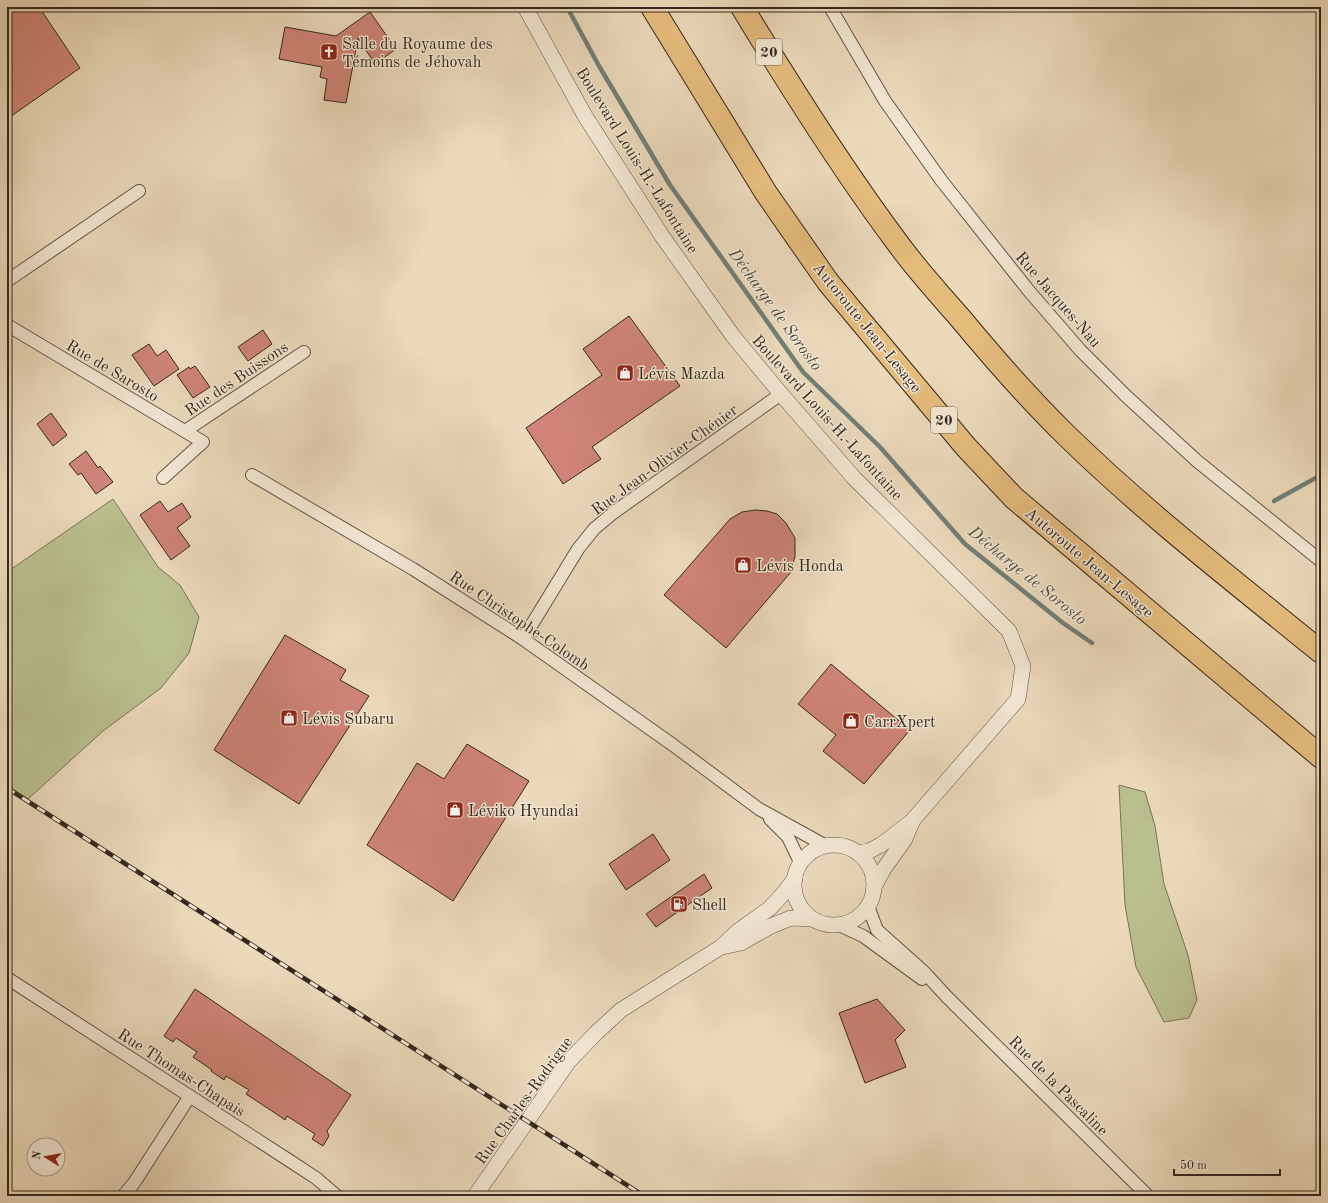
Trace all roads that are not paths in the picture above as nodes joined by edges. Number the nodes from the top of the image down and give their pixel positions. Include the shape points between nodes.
1 (525, 7) edge
2 (637, 7) edge
3 (652, 7) edge
4 (742, 7) edge
5 (756, 7) edge
6 (830, 7) edge
7 (798, 97) junction
8 (139, 190) dead end
9 (766, 194) junction
10 (7, 281) edge
11 (7, 325) edge
12 (304, 352) dead end
13 (781, 394) junction
14 (185, 431) junction
15 (252, 475) dead end
16 (163, 478) dead end
17 (1321, 561) edge
18 (523, 639) junction
19 (1321, 652) edge
20 (1321, 757) edge
21 (759, 809) junction
22 (912, 821) junction
23 (826, 846) junction
24 (858, 853) junction
25 (800, 864) junction
26 (795, 878) junction
27 (874, 887) junction
28 (868, 906) junction
29 (813, 919) junction
30 (839, 925) junction
31 (721, 947) junction
32 (7, 978) edge
33 (947, 998) junction
34 (190, 1096) junction
35 (123, 1196) edge
36 (337, 1196) edge
37 (475, 1196) edge
38 (1148, 1196) edge

1 - 13 street, Boulevard Louis-H.-Lafontaine via 584,116 662,236 733,336
2 - 9 highway via 727,145
3 - 9 highway, Autoroute Jean-Lesage / 20
4 - 7 highway, 20
5 - 7 highway via 788,68
6 - 17 street, Rue Jacques-Nau via 886,101 940,180 1080,350 1197,461
7 - 19 highway, 20 via 900,246 1010,377 1110,476 1177,535
8 - 10 street
9 - 20 highway, Autoroute Jean-Lesage / 20 via 828,282 966,447 1014,498
11 - 14 street, Rue de Sarosto
12 - 14 street, Rue des Buissons
13 - 18 street, Rue Jean-Olivier-Chénier via 594,529 578,549
13 - 22 street, Boulevard Louis-H.-Lafontaine via 854,478 1009,631 1023,666 1018,699
14 - 16 street, Rue de Sarosto via 202,442
15 - 18 street, Rue Christophe-Colomb via 413,569
18 - 21 street, Rue Christophe-Colomb
21 - 23 street, Rue Christophe-Colomb
21 - 25 street, Rue Christophe-Colomb via 788,837
22 - 24 street, Boulevard Louis-H.-Lafontaine via 881,844 869,851
22 - 27 street, Boulevard Louis-H.-Lafontaine via 905,839
23 - 24 street via 844,846
23 - 25 street via 810,853
24 - 27 street via 871,870
25 - 26 street
26 - 29 street via 797,902
26 - 31 street, Rue Charles-Rodrigue via 769,909
27 - 28 street
28 - 30 street via 859,917
28 - 33 street, Rue de la Pascaline via 877,930 924,972
29 - 30 street via 825,924
29 - 31 street, Rue Charles-Rodrigue via 791,918 740,943
30 - 33 street, Rue de la Pascaline via 863,936
31 - 37 street, Rue Charles-Rodrigue via 621,1010 596,1033 569,1061
32 - 34 street, Rue Thomas-Chapais
33 - 38 street, Rue de la Pascaline
34 - 35 street
34 - 36 street, Rue Thomas-Chapais via 316,1178

